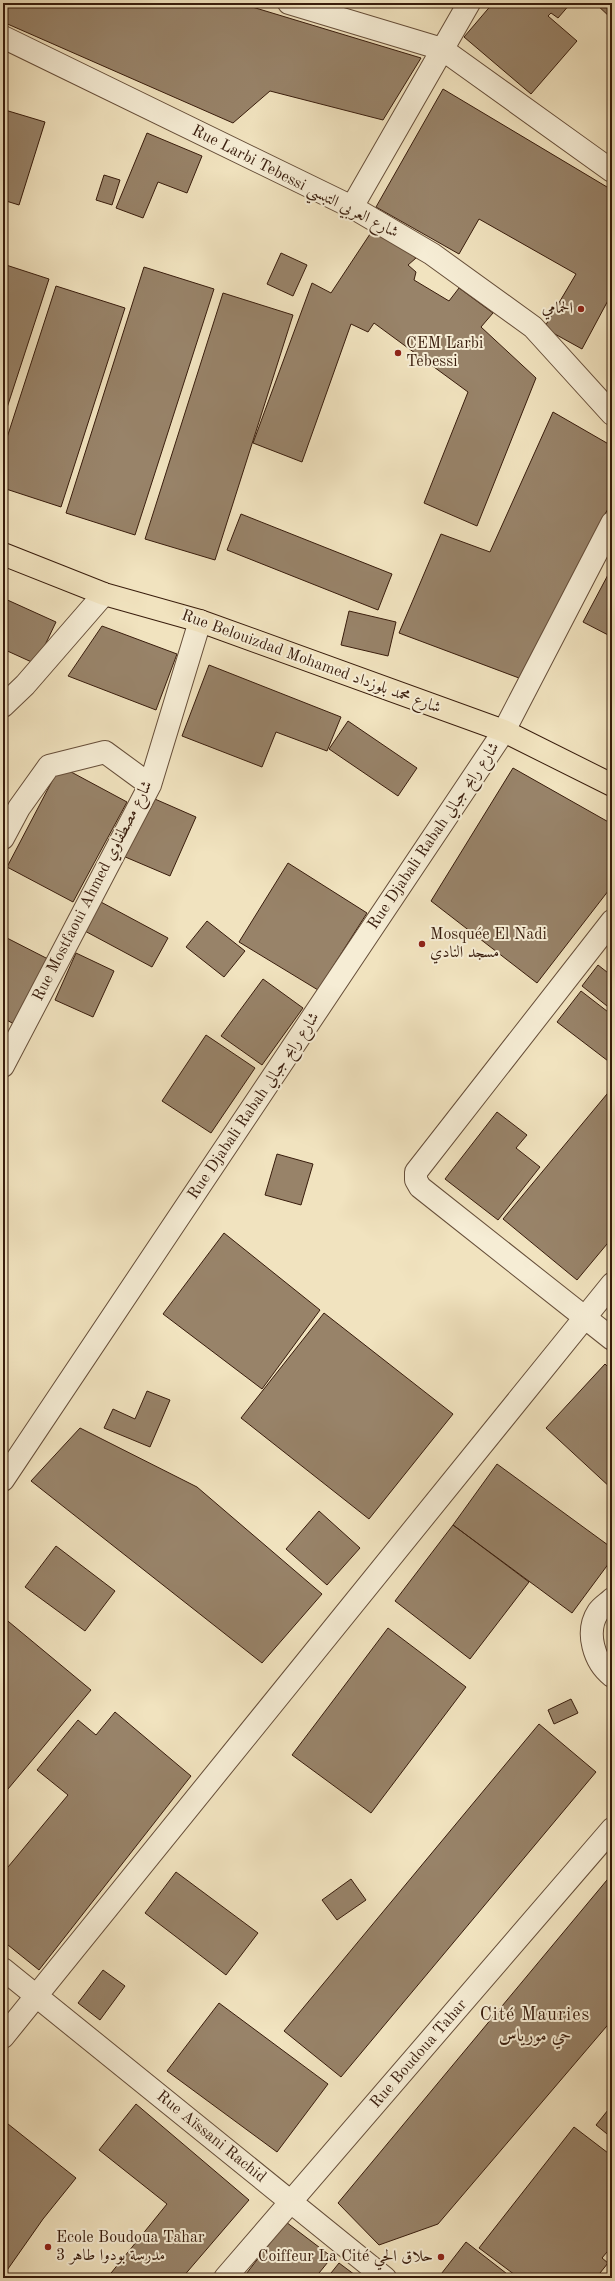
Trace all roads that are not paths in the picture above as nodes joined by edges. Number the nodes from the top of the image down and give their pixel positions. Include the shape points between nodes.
1 (289, 3) edge
2 (469, 3) edge
3 (3, 37) edge
4 (442, 49) junction
5 (612, 171) edge
6 (352, 207) junction
7 (612, 414) edge
8 (612, 523) edge
9 (3, 554) edge
10 (104, 594) junction
11 (200, 620) junction
12 (3, 706) edge
13 (504, 731) junction
14 (150, 785) junction
15 (612, 785) edge
16 (3, 838) edge
17 (612, 921) edge
18 (3, 1066) edge
19 (612, 1284) edge
20 (585, 1316) junction
21 (612, 1339) edge
22 (3, 1480) edge
23 (612, 1599) edge
24 (612, 1676) edge
25 (612, 1829) edge
26 (3, 1969) edge
27 (36, 1997) junction
28 (3, 2037) edge
29 (292, 2203) junction
30 (225, 2278) edge
31 (385, 2278) edge

1 - 4 street
2 - 4 street
3 - 6 street, Rue Larbi Tebessi شارع العربي التبسي
4 - 5 street
4 - 6 street
6 - 7 street, Rue Larbi Tebessi شارع العربي التبسي via 432,254 533,327
8 - 13 street, Rue Djabali Rabah شارع رابح جبالي
9 - 10 main road, Rue Belouizdad Mohamed شارع محمد بلوزداد
10 - 11 main road, Rue Belouizdad Mohamed شارع محمد بلوزداد
10 - 12 street via 25,685
11 - 13 main road, Rue Belouizdad Mohamed شارع محمد بلوزداد
11 - 14 street, Rue Mostfaoui Ahmed شارع مصطفاوي
13 - 15 main road, Rue Belouizdad Mohamed شارع محمد بلوزداد
13 - 22 street, Rue Djabali Rabah شارع رابح جبالي
14 - 16 street via 105,752 49,766 19,808
14 - 18 street, Rue Mostfaoui Ahmed شارع مصطفاوي
17 - 20 street via 416,1172 420,1187
19 - 20 street
20 - 21 street
20 - 27 street
23 - 24 street via 598,1612 593,1626 592,1647 606,1672
25 - 29 street, Rue Boudoua Tahar
26 - 27 street, Rue Aïssani Rachid
27 - 28 street
27 - 29 street, Rue Aïssani Rachid
29 - 30 street, Rue Boudoua Tahar
29 - 31 street, Rue Aïssani Rachid

